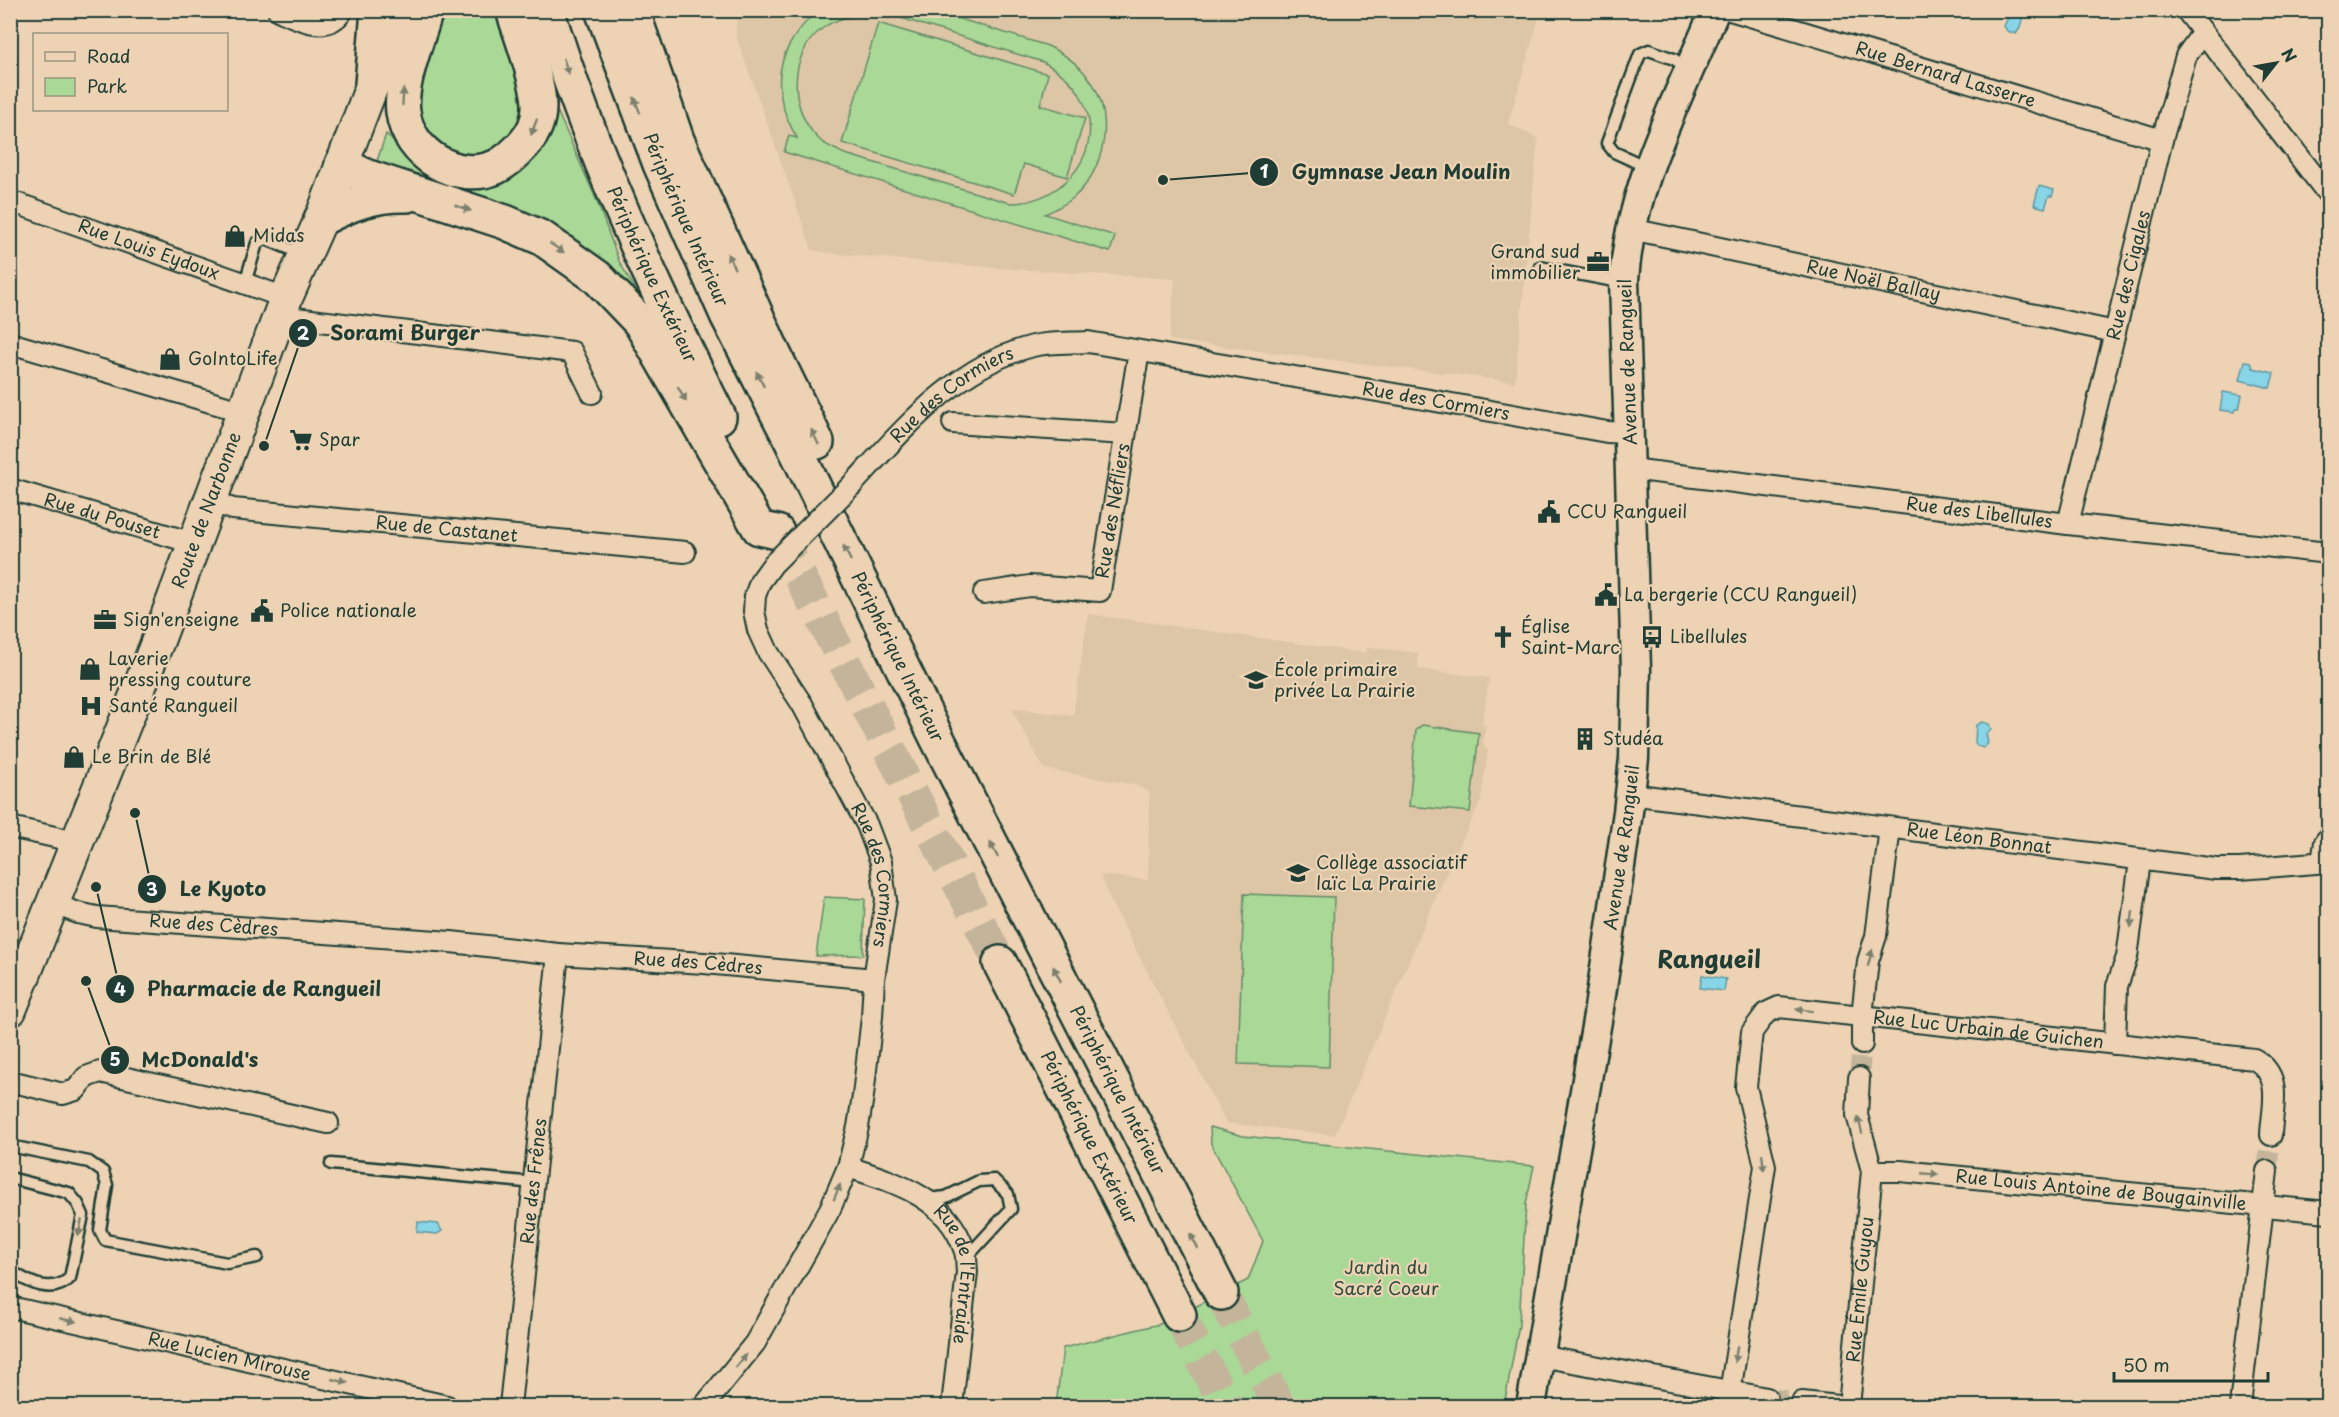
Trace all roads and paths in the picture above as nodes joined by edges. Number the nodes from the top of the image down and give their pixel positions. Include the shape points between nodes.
1 (278, 10) edge
2 (343, 10) edge
3 (378, 10) edge
4 (401, 10) edge
5 (426, 10) edge
6 (513, 10) edge
7 (548, 10) edge
8 (602, 10) edge
9 (632, 10) edge
10 (654, 10) edge
11 (1715, 10) edge
12 (1730, 10) edge
13 (2186, 10) edge
14 (2203, 32) junction
15 (1690, 71) junction
16 (372, 84) junction
17 (2162, 140) junction
18 (342, 164) junction
19 (1649, 168) junction
20 (698, 189) junction
21 (2328, 194) edge
22 (422, 195) junction
23 (10, 201) edge
24 (321, 219) junction
25 (1631, 229) junction
26 (305, 255) junction
27 (1540, 267) dead end
28 (1624, 280) junction
29 (245, 283) junction
30 (283, 307) junction
31 (2115, 332) junction
32 (10, 343) edge
33 (1139, 351) junction
34 (592, 393) dead end
35 (243, 412) junction
36 (953, 423) dead end
37 (1629, 433) junction
38 (1125, 434) junction
39 (1631, 469) junction
40 (10, 489) edge
41 (209, 501) junction
42 (2068, 524) junction
43 (193, 543) junction
44 (685, 552) dead end
45 (2328, 553) edge
46 (984, 593) dead end
47 (937, 738) junction
48 (1630, 794) junction
49 (10, 827) edge
50 (1890, 828) junction
51 (2328, 838) edge
52 (77, 842) junction
53 (2140, 861) junction
54 (2325, 863) edge
55 (54, 904) junction
56 (558, 954) junction
57 (1000, 963) tunnel mouth
58 (874, 979) junction
59 (10, 1010) edge
60 (1862, 1016) junction
61 (1862, 1044) tunnel mouth
62 (2115, 1044) junction
63 (1859, 1077) tunnel mouth
64 (10, 1082) edge
65 (328, 1123) dead end
66 (2271, 1136) tunnel mouth
67 (10, 1146) edge
68 (331, 1164) dead end
69 (848, 1167) junction
70 (1872, 1171) junction
71 (2267, 1171) tunnel mouth
72 (10, 1178) edge
73 (534, 1183) junction
74 (928, 1199) junction
75 (2264, 1205) junction
76 (2328, 1212) edge
77 (257, 1257) dead end
78 (966, 1258) junction
79 (10, 1270) edge
80 (1221, 1293) tunnel mouth
81 (10, 1307) edge
82 (1179, 1314) tunnel mouth
83 (1540, 1356) junction
84 (1767, 1398) tunnel mouth
85 (1729, 1399) edge
86 (1802, 1402) dead end
87 (447, 1407) edge
88 (510, 1407) edge
89 (704, 1407) edge
90 (952, 1407) edge
91 (1531, 1407) edge
92 (1839, 1407) edge
93 (1849, 1407) edge
94 (2240, 1407) edge

1 - 2 street via 310,24 327,23
3 - 16 highway
4 - 16 main road, Route de Narbonne
6 -> 5 highway via 536,84 539,107 533,133 516,153 496,167 478,171 449,167 423,152 403,114 402,94
7 - 22 highway, Périphérique Extérieur via 598,159 630,233 777,532 759,528 639,322 597,277 542,238
47 -> 8 highway, Périphérique Intérieur via 727,315 639,111
9 - 20 highway
10 - 20 highway via 686,135 702,174
11 - 15 street, Avenue de Rangueil
12 - 17 street, Rue Bernard Lasserre
13 - 14 street
14 - 17 street, Rue des Cigales via 2186,56
14 - 21 street
15 - 19 street, Avenue de Rangueil
15 - 19 lane via 1674,59 1649,50 1640,54 1607,143 1614,152
16 - 18 main road, Route de Narbonne
17 - 31 street, Rue des Cigales
18 - 22 highway
18 - 24 main road, Route de Narbonne
19 - 25 street, Avenue de Rangueil
47 -> 20 highway via 944,707
22 - 24 highway via 372,197
23 - 29 street, Rue Louis Eydoux
24 - 26 main road, Route de Narbonne
25 - 28 street, Avenue de Rangueil
25 - 31 street, Rue Noël Ballay
26 - 29 lane via 266,238 257,243
26 - 30 main road, Route de Narbonne
27 - 28 lane
28 - 37 street, Avenue de Rangueil
29 - 30 street, Rue Louis Eydoux
30 - 34 street, Rue Louis Eydoux via 572,352
30 - 35 main road, Route de Narbonne
31 - 42 street, Rue des Cigales
32 - 35 street
33 - 37 street, Rue des Cormiers
33 - 38 street, Rue des Néfliers
33 - 58 street, Rue des Cormiers, bridge via 1088,342 1056,343 989,361 951,385 773,564 760,582 754,611 758,630 867,825 880,862 886,900
35 - 41 main road, Route de Narbonne
36 - 38 street
37 - 39 street, Avenue de Rangueil
38 - 46 street, Rue des Néfliers via 1100,591 1030,586
39 - 42 street, Rue des Libellules
39 - 48 street, Avenue de Rangueil via 1636,669
40 - 43 street, Rue du Pouset
41 - 43 main road, Route de Narbonne
41 - 44 street, Rue de Castanet via 233,510
42 - 45 street, Rue des Libellules
43 - 52 main road, Route de Narbonne
80 -> 47 highway, Périphérique Intérieur
48 - 50 street, Rue Léon Bonnat
48 - 83 street, Avenue de Rangueil via 1598,1015
49 - 52 street
50 - 53 street, Rue Léon Bonnat
60 -> 50 street, Rue Luc Urbain de Guichen
51 - 54 street
52 - 55 main road, Route de Narbonne
53 - 54 street, Rue Léon Bonnat via 2240,869
53 -> 62 street, Rue Luc Urbain de Guichen via 2127,957 2116,986
55 - 56 street, Rue des Cèdres via 97,917 452,942
55 - 59 main road, Route de Narbonne
56 - 58 street, Rue des Cèdres
56 - 73 street, Rue des Frênes
57 - 82 highway, Périphérique Extérieur
58 - 69 street via 863,1096
60 - 61 street, Rue Luc Urbain de Guichen
60 - 62 street, Rue Luc Urbain de Guichen
60 -> 85 street via 1779,1007 1766,1013 1752,1032 1746,1088 1765,1166
62 - 66 street, Rue Luc Urbain de Guichen via 2254,1059 2262,1064 2275,1085
70 -> 63 street via 1857,1115
64 - 65 street via 63,1094 76,1090 86,1077 100,1072
67 - 77 lane via 90,1162 102,1172 106,1185 100,1230 105,1240 226,1263
68 - 73 lane
69 - 74 street, Rue de l'Entraide
89 -> 69 street via 755,1343 830,1209
70 -> 75 street, Rue Louis Antoine de Bougainville
70 - 93 street, Rue Émile Guyou
71 - 75 street
72 -> 79 lane via 69,1193 83,1215 70,1278 62,1285 54,1288 34,1283
73 - 88 street, Rue des Frênes
74 - 78 street, Rue de l'Entraide via 953,1227
74 - 78 lane via 946,1197 979,1181 994,1180 1008,1194 1011,1209
75 - 76 street, Rue Louis Antoine de Bougainville
75 - 94 street
78 - 90 street, Rue de l'Entraide
81 -> 87 street, Rue Lucien Mirouse
83 - 85 street
83 - 91 street, Avenue de Rangueil
84 - 85 street
86 - 92 street

